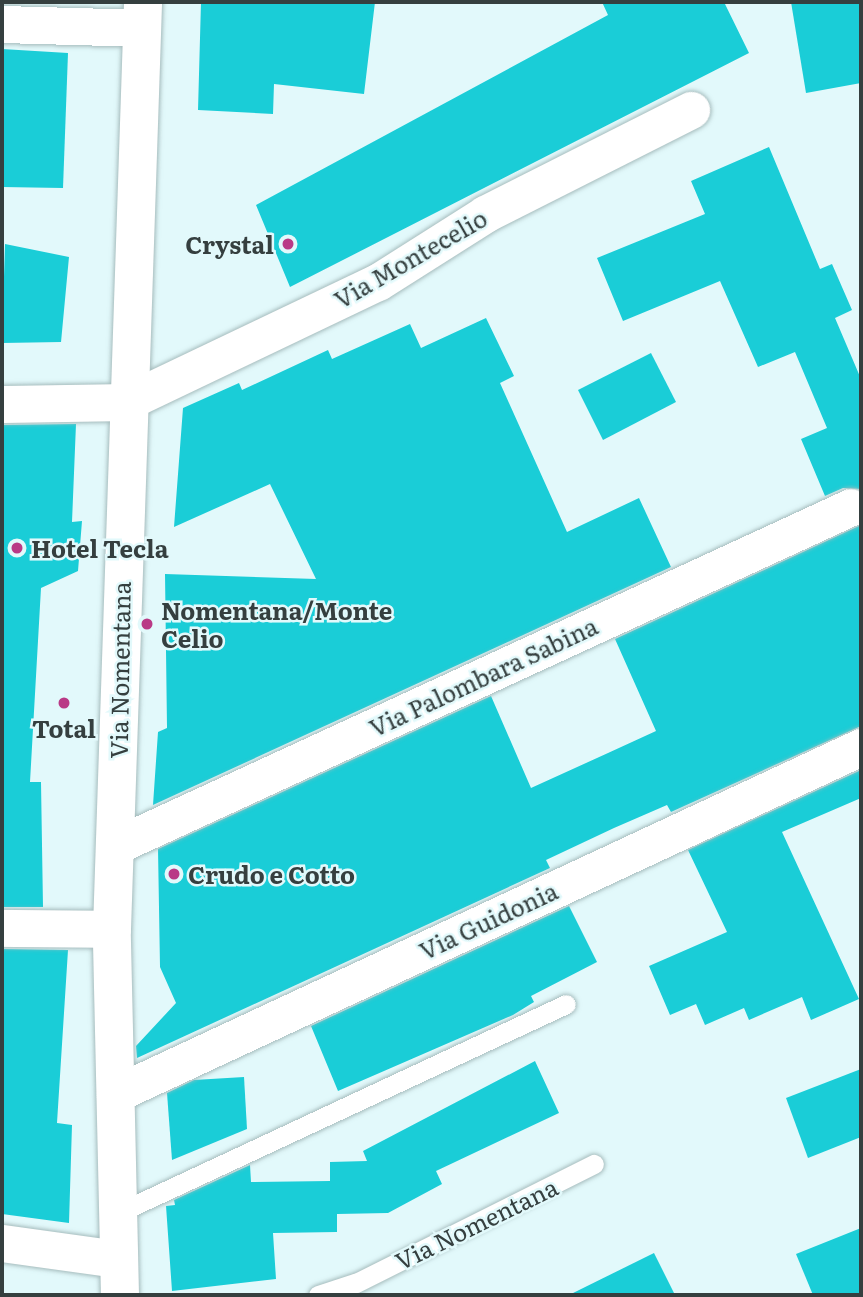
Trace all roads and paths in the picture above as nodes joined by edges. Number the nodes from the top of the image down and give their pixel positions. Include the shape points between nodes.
1 (143, 15) edge
2 (2, 24) edge
3 (691, 110) dead end
4 (126, 402) junction
5 (2, 404) edge
6 (851, 507) dead end
7 (861, 747) edge
8 (116, 846) junction
9 (2, 928) edge
10 (112, 929) junction
11 (566, 1004) dead end
12 (116, 1094) junction
13 (594, 1164) dead end
14 (118, 1213) junction
15 (2, 1243) edge
16 (119, 1277) edge
17 (318, 1295) edge

1 - 2 street
1 - 4 street, Via Nomentana
3 - 4 street, Via Montecelio via 485,214 378,282
4 - 5 street
4 - 8 street, Via Nomentana
6 - 8 street, Via Palombara Sabina
7 - 12 street, Via Guidonia
8 - 10 street, Via Nomentana
9 - 10 street
10 - 12 street, Via Nomentana
11 - 14 lane
12 - 14 street, Via Nomentana
13 - 17 lane, Via Nomentana via 356,1283
14 - 16 street, Via Nomentana
15 - 16 street

